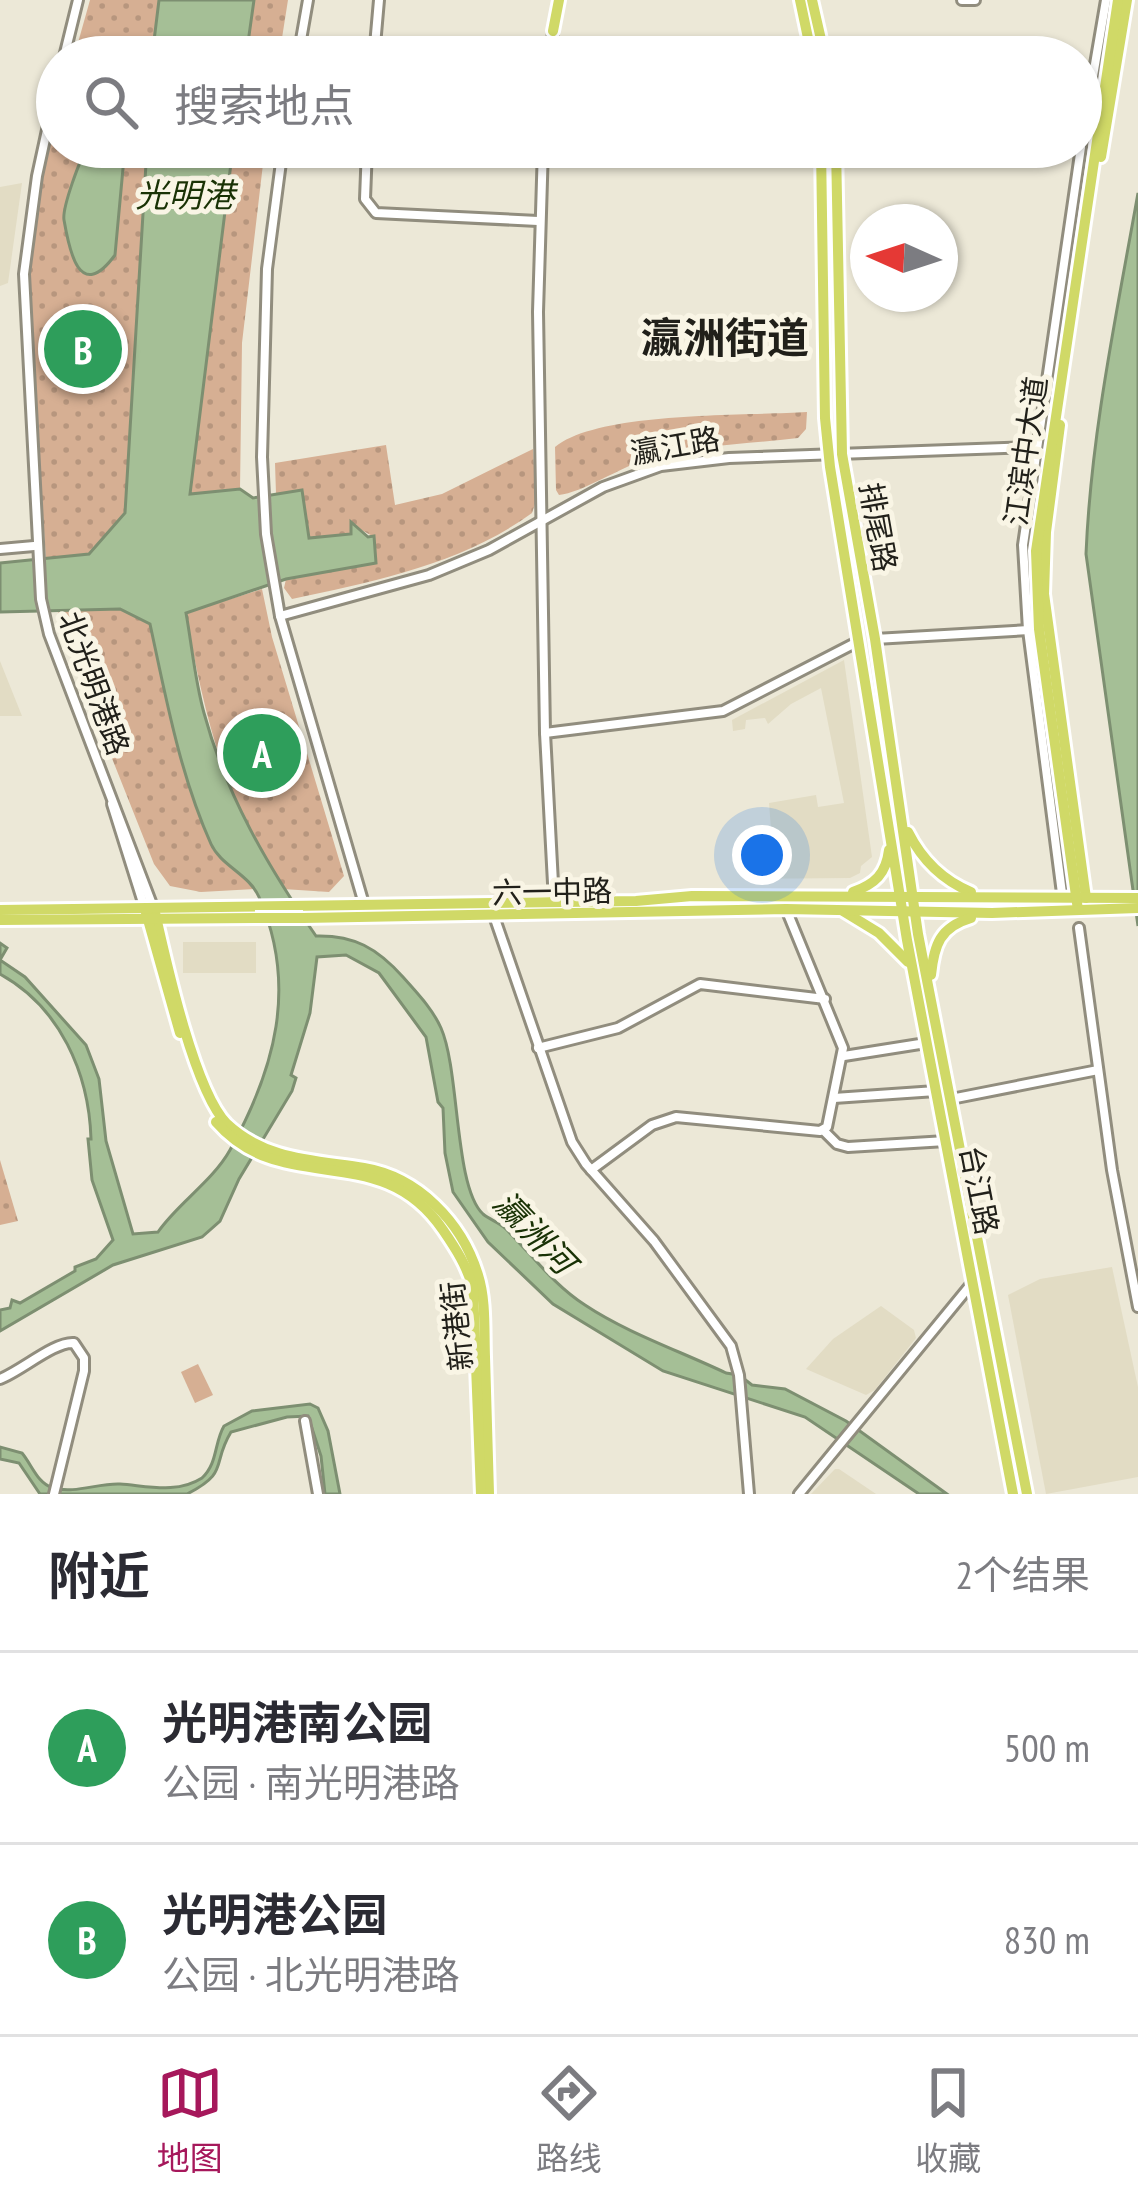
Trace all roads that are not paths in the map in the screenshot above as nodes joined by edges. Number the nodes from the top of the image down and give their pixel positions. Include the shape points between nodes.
1 (78, 0) edge
2 (308, 0) edge
3 (379, 0) edge
4 (556, 0) edge
5 (800, 0) edge
6 (812, 0) edge
7 (962, 0) edge
8 (975, 0) edge
9 (1106, 0) edge
10 (1123, 0) edge
11 (553, 31) joint
12 (69, 36) edge
13 (302, 36) edge
14 (376, 36) edge
15 (553, 36) edge
16 (808, 36) edge
17 (820, 36) edge
18 (1100, 36) edge
19 (1102, 139) edge
20 (39, 168) edge
21 (280, 168) edge
22 (366, 168) edge
23 (542, 168) edge
24 (820, 168) edge
25 (836, 168) edge
26 (1078, 168) edge
27 (1098, 168) edge
28 (538, 221) junction
29 (1035, 447) junction
30 (842, 454) junction
31 (828, 455) junction
32 (543, 520) junction
33 (0, 549) edge
34 (36, 552) junction
35 (280, 616) junction
36 (1038, 629) junction
37 (874, 639) junction
38 (859, 640) junction
39 (545, 733) junction
40 (903, 822) junction
41 (889, 823) junction
42 (906, 894) junction
43 (842, 895) junction
44 (992, 895) junction
45 (1057, 897) junction
46 (1138, 898) edge
47 (554, 902) junction
48 (1080, 902) junction
49 (1106, 903) junction
50 (364, 904) junction
51 (1138, 908) edge
52 (841, 909) junction
53 (0, 910) edge
54 (786, 910) junction
55 (909, 911) junction
56 (300, 912) junction
57 (1064, 912) junction
58 (992, 913) junction
59 (151, 914) junction
60 (494, 916) junction
61 (0, 920) edge
62 (1079, 928) dead end
63 (914, 976) junction
64 (929, 992) junction
65 (824, 999) junction
66 (926, 1043) junction
67 (538, 1048) junction
68 (844, 1056) junction
69 (1098, 1070) junction
70 (936, 1091) junction
71 (835, 1099) junction
72 (951, 1099) junction
73 (826, 1126) junction
74 (946, 1141) junction
75 (591, 1170) junction
76 (973, 1282) junction
77 (1138, 1307) edge
78 (0, 1379) edge
79 (305, 1421) dead end
80 (54, 1494) edge
81 (318, 1494) edge
82 (485, 1494) edge
83 (749, 1494) edge
84 (799, 1494) edge
85 (1013, 1494) edge
86 (1027, 1494) edge

1 - 12 street
2 - 13 street
3 - 14 street
4 - 11 main road
5 - 16 main road
6 - 17 main road
7 - 8 street
9 - 18 street
10 - 19 main road, 江滨中大道
11 - 15 street
20 - 34 street, 北光明港路 via 24,274
21 - 35 street via 268,256 262,457
22 - 28 street via 365,199 376,213
23 - 28 street
24 - 31 main road, 排尾路
25 - 30 main road, 排尾路
26 - 29 street
27 - 36 main road, 江滨中大道
28 - 32 street
29 - 30 street, 瀛江路
29 - 36 street via 1023,544
30 - 31 street, 瀛江路
30 - 37 main road, 排尾路
31 - 32 street, 瀛江路 via 661,466
31 - 38 main road, 排尾路
32 - 35 street, 瀛江路 via 429,575
32 - 39 street
33 - 34 street
34 - 59 street, 北光明港路 via 44,616
35 - 50 street
36 - 37 street
36 - 45 street
36 - 48 main road, 江滨中大道
37 - 40 main road, 排尾路
38 - 39 street via 720,712
38 - 41 main road, 排尾路
39 - 47 street
40 - 42 main road, 排尾路
40 - 44 main road via 937,871
41 - 42 main road, 排尾路
41 - 43 main road via 884,871
42 - 43 main road, 六一中路
42 - 44 main road, 六一中路
42 - 55 main road, 排尾路
43 - 47 main road, 六一中路
44 - 45 main road, 六一中路
45 - 48 main road, 六一中路
45 - 57 street
46 - 49 main road
47 - 50 main road, 六一中路
48 - 49 main road
48 - 57 main road, 六一中路
49 - 51 main road
50 - 56 main road, 六一中路
52 - 54 main road, 六一中路
52 - 55 main road, 六一中路
52 - 63 main road via 891,943
53 - 59 main road, 六一中路
54 - 60 main road, 六一中路
54 - 65 street
55 - 58 main road, 六一中路
55 - 63 main road, 台江路
55 - 64 main road, 台江路
56 - 59 main road, 六一中路, bridge
56 - 60 main road, 六一中路
57 - 58 main road, 六一中路
58 - 64 main road via 956,922 939,937
59 - 61 main road, 六一中路
59 - 82 main road, 新港街 via 196,1086 225,1126 262,1152 397,1176 434,1203 466,1247 482,1295
60 - 67 street
62 - 69 street
63 - 66 main road, 台江路
64 - 72 main road, 台江路
65 - 67 street via 700,985 618,1028
65 - 68 street
66 - 68 street
66 - 70 main road, 台江路
67 - 75 street via 567,1134
68 - 71 street
69 - 72 street
69 - 77 street
70 - 71 street
70 - 74 main road, 台江路
71 - 73 street
72 - 86 main road, 台江路
73 - 74 street via 848,1147
73 - 75 street via 676,1117
74 - 76 main road, 台江路
75 - 83 street via 734,1351
76 - 84 street
76 - 85 main road, 台江路
78 - 80 street via 61,1343 74,1343 82,1354
79 - 81 street

